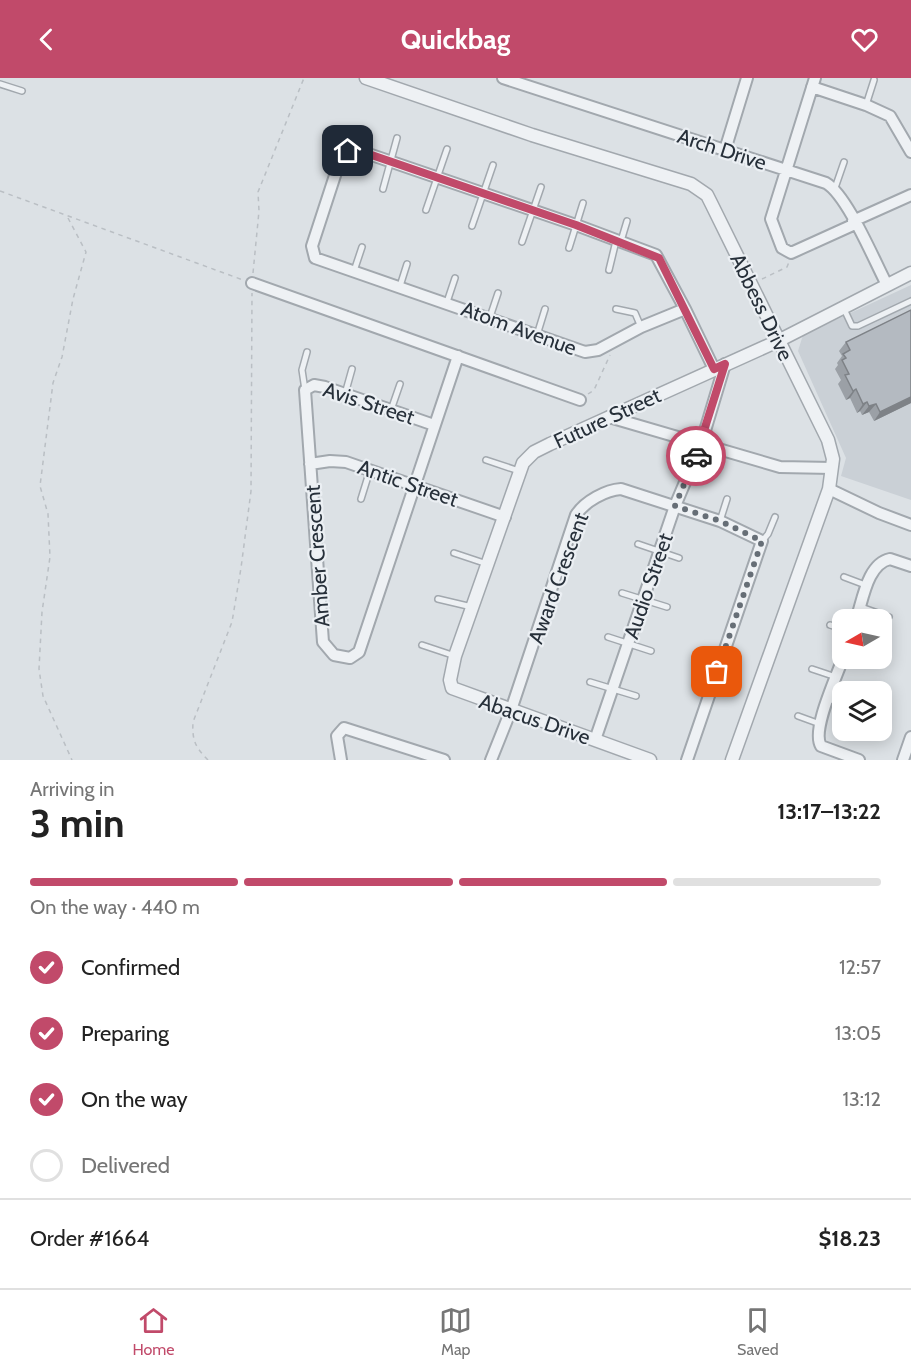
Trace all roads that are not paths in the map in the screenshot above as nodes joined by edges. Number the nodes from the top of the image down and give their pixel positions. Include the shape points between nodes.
1 (366, 78) edge
2 (503, 78) edge
3 (747, 78) edge
4 (874, 80) dead end
5 (814, 83) edge
6 (0, 84) edge
7 (22, 91) dead end
8 (866, 105) junction
9 (397, 138) dead end
10 (447, 149) dead end
11 (725, 150) junction
12 (911, 152) edge
13 (391, 162) junction
14 (843, 162) dead end
15 (493, 165) dead end
16 (786, 170) junction
17 (437, 178) junction
18 (541, 187) dead end
19 (835, 188) junction
20 (383, 189) dead end
21 (484, 194) junction
22 (911, 195) edge
23 (583, 203) dead end
24 (426, 210) dead end
25 (532, 210) junction
26 (627, 221) dead end
27 (854, 222) junction
28 (576, 225) junction
29 (472, 226) dead end
30 (619, 240) junction
31 (522, 242) dead end
32 (362, 248) dead end
33 (569, 248) dead end
34 (407, 264) dead end
35 (609, 270) dead end
36 (354, 271) junction
37 (911, 273) edge
38 (455, 278) dead end
39 (252, 282) road end
40 (887, 285) junction
41 (400, 286) junction
42 (498, 293) dead end
43 (911, 301) edge
44 (447, 302) junction
45 (545, 309) dead end
46 (616, 309) dead end
47 (685, 309) junction
48 (844, 309) junction
49 (490, 317) junction
50 (641, 327) junction
51 (537, 335) junction
52 (778, 341) junction
53 (307, 352) dead end
54 (458, 356) junction
55 (720, 366) junction
56 (352, 369) dead end
57 (400, 384) dead end
58 (304, 390) junction
59 (345, 394) junction
60 (580, 400) road end
61 (391, 410) junction
62 (609, 417) junction
63 (434, 425) junction
64 (701, 444) junction
65 (486, 460) dead end
66 (310, 464) junction
67 (832, 468) junction
68 (370, 470) junction
69 (520, 471) junction
70 (414, 485) junction
71 (829, 489) junction
72 (361, 499) dead end
73 (727, 499) dead end
74 (675, 506) junction
75 (505, 517) junction
76 (775, 517) dead end
77 (720, 521) junction
78 (911, 525) edge
79 (762, 541) junction
80 (638, 544) dead end
81 (659, 552) junction
82 (454, 553) dead end
83 (679, 558) dead end
84 (489, 564) junction
85 (911, 566) edge
86 (844, 578) dead end
87 (868, 586) junction
88 (622, 593) dead end
89 (438, 599) dead end
90 (644, 599) junction
91 (667, 607) dead end
92 (861, 607) joint
93 (472, 608) junction
94 (867, 609) edge
95 (608, 638) dead end
96 (629, 643) junction
97 (422, 645) dead end
98 (651, 651) dead end
99 (455, 656) junction
100 (812, 669) dead end
101 (839, 669) edge
102 (836, 677) junction
103 (590, 682) dead end
104 (612, 689) junction
105 (454, 691) joint
106 (636, 696) dead end
107 (828, 699) junction
108 (832, 700) edge
109 (511, 710) junction
110 (798, 716) dead end
111 (820, 724) junction
112 (911, 737) edge
113 (595, 740) junction
114 (341, 760) edge
115 (444, 760) edge
116 (491, 760) edge
117 (650, 760) edge
118 (687, 760) edge
119 (732, 760) edge
120 (859, 760) edge
121 (903, 760) edge

1 - 52 street, Abbess Drive via 691,184 707,195
2 - 11 street, Arch Drive
3 - 11 street
4 - 8 lane
5 - 8 street
5 - 16 street
6 - 7 lane
8 - 12 street via 894,119
9 - 13 lane
10 - 17 lane
11 - 16 street, Arch Drive
13 - 17 street, Atom Avenue
13 - 20 lane
13 - 36 street, Atom Avenue via 357,150 348,151 332,184 311,252 315,258
14 - 19 lane
15 - 21 lane
16 - 19 street, Arch Drive
16 - 27 street via 771,219 782,248 791,253
17 - 21 street, Atom Avenue
17 - 24 lane
18 - 25 lane
19 - 27 street
21 - 25 street, Atom Avenue
21 - 29 lane
22 - 27 street
23 - 28 lane
25 - 28 street, Atom Avenue
25 - 31 lane
26 - 30 lane
27 - 40 street
28 - 30 street, Atom Avenue
28 - 33 lane
30 - 35 lane
30 - 47 street, Atom Avenue via 659,258
32 - 36 lane
34 - 41 lane
36 - 41 street, Atom Avenue
37 - 40 street, Future Street
38 - 44 lane
39 - 54 street
40 - 48 street, Future Street
41 - 44 street, Atom Avenue
42 - 49 lane
43 - 48 lane via 858,326 852,326
44 - 49 street, Atom Avenue
45 - 51 lane
46 - 50 lane via 635,313
47 - 50 street, Atom Avenue
47 - 55 street
48 - 52 street, Future Street
49 - 51 street, Atom Avenue
50 - 51 street, Atom Avenue via 585,352
52 - 55 street, Future Street
52 - 67 street, Abbess Drive via 828,440
53 - 58 lane via 302,370
54 - 60 street
54 - 63 street
55 - 62 street, Future Street
55 - 64 street, Audio Street
56 - 59 lane
57 - 61 lane
58 - 59 street, Avis Street via 318,385
58 - 66 street
59 - 61 street, Avis Street
61 - 63 street, Avis Street
62 - 64 street
62 - 69 street, Future Street via 534,452
63 - 70 street
64 - 67 street via 780,467
64 - 74 street, Audio Street
65 - 69 lane
66 - 68 street, Antic Street via 338,460
66 - 70 street, Amber Crescent via 323,642 329,652 339,657 350,658 359,652
67 - 71 street, Abbess Drive
68 - 70 street, Antic Street
68 - 72 lane
69 - 75 street, Future Street
70 - 75 street, Antic Street
71 - 78 street
71 - 119 street, Abbess Drive
73 - 77 lane
74 - 77 street, Award Crescent
74 - 81 street, Audio Street
74 - 109 street, Award Crescent via 621,489 608,492 580,509
75 - 84 street, Future Street
76 - 79 lane
77 - 79 street, Award Crescent
79 - 118 street
80 - 81 lane
81 - 83 lane
81 - 90 street, Audio Street
82 - 84 lane
84 - 93 street, Future Street
85 - 87 street via 884,560 876,567
86 - 87 lane
87 - 92 street
88 - 90 lane
89 - 93 lane
90 - 91 lane
90 - 96 street, Audio Street
92 - 94 lane
93 - 99 street, Future Street
95 - 96 lane
96 - 98 lane
96 - 104 street, Audio Street
97 - 99 lane
99 - 105 street, Future Street via 450,680
100 - 102 lane
101 - 102 street
102 - 107 street
103 - 104 lane
104 - 106 lane
104 - 113 street, Audio Street
105 - 109 street, Abacus Drive
107 - 108 lane
107 - 111 street
109 - 113 street, Abacus Drive
109 - 116 street, Award Crescent
110 - 111 lane
111 - 120 street via 817,736 821,746
112 - 121 street
113 - 117 street, Abacus Drive
114 - 115 street via 337,736 344,728

